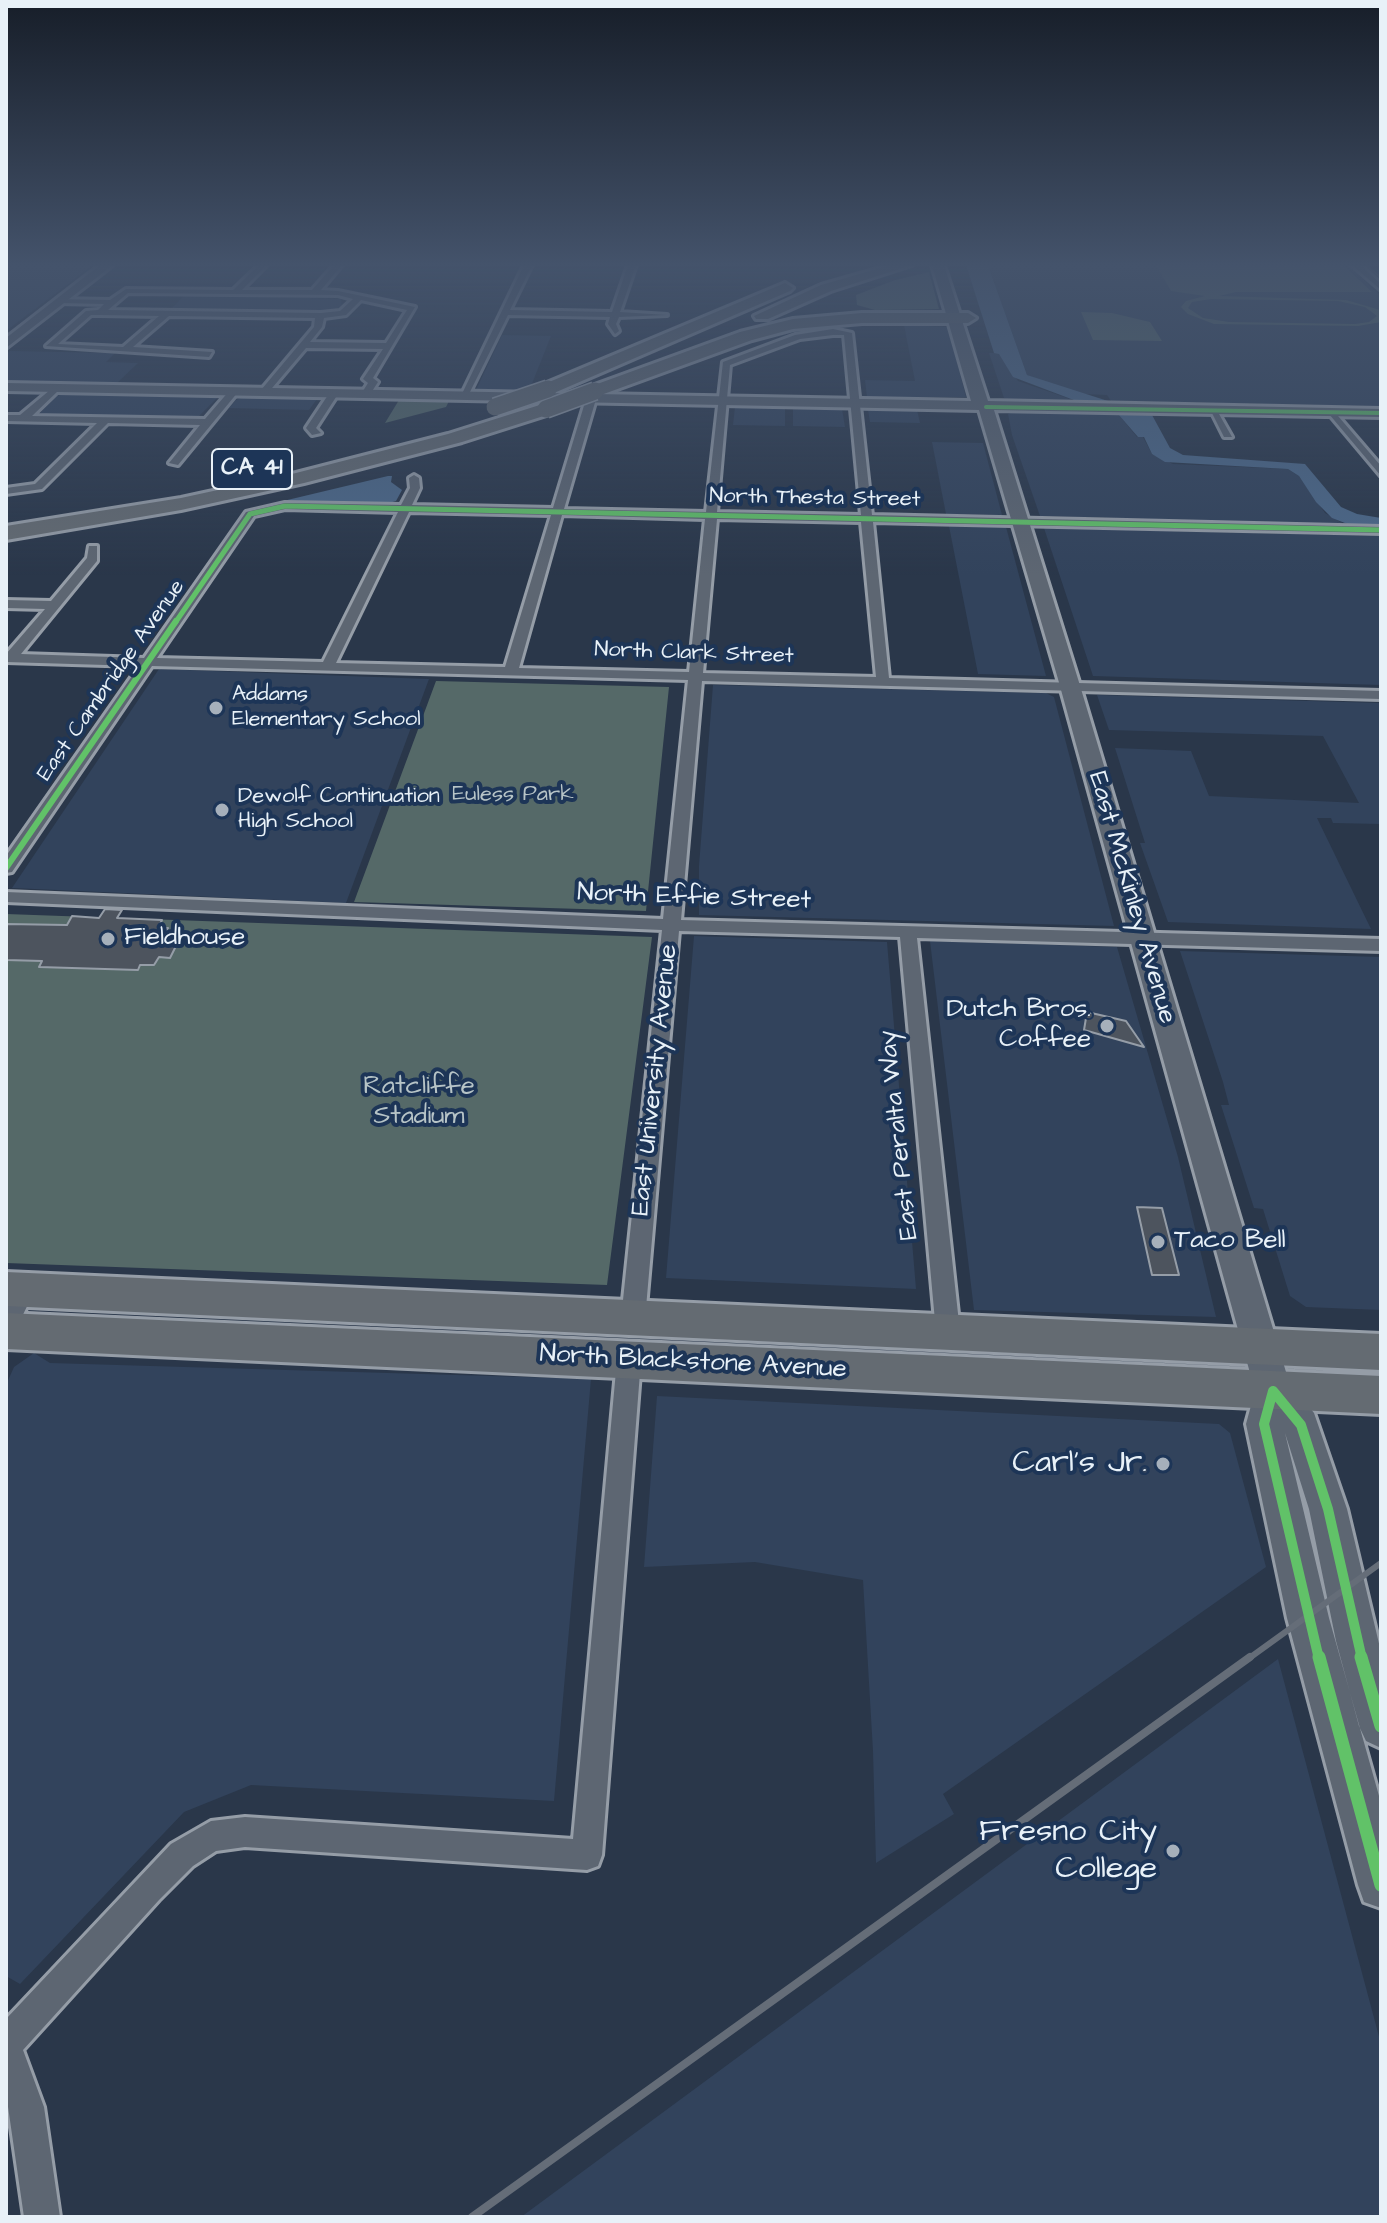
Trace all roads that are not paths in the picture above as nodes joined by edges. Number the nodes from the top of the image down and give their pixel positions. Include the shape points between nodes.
1 (283, 369) edge
2 (375, 369) edge
3 (477, 369) edge
4 (600, 369) edge
5 (650, 369) edge
6 (665, 369) edge
7 (725, 369) edge
8 (851, 369) edge
9 (981, 369) edge
10 (6, 387) edge
11 (56, 388) junction
12 (233, 392) junction
13 (264, 392) junction
14 (333, 394) junction
15 (366, 394) junction
16 (593, 395) junction
17 (463, 396) junction
18 (547, 399) junction
19 (722, 401) junction
20 (856, 404) junction
21 (986, 407) junction
22 (1212, 409) junction
23 (1332, 412) junction
24 (1381, 413) edge
25 (6, 418) edge
26 (22, 419) junction
27 (104, 421) junction
28 (207, 422) junction
29 (316, 433) dead end
30 (1228, 435) dead end
31 (174, 463) dead end
32 (1381, 473) edge
33 (414, 478) dead end
34 (6, 491) edge
35 (406, 508) junction
36 (558, 512) junction
37 (250, 514) joint
38 (6, 515) edge
39 (710, 515) junction
40 (866, 518) junction
41 (1020, 522) junction
42 (1381, 530) edge
43 (6, 533) edge
44 (93, 549) dead end
45 (6, 604) edge
46 (54, 605) junction
47 (8, 658) edge
48 (147, 661) junction
49 (328, 666) junction
50 (511, 671) junction
51 (694, 677) junction
52 (883, 682) junction
53 (1070, 687) junction
54 (1381, 695) edge
55 (6, 868) edge
56 (6, 897) edge
57 (672, 925) junction
58 (908, 931) junction
59 (1143, 937) junction
60 (1381, 945) edge
61 (15, 1290) edge
62 (633, 1319) junction
63 (6, 1328) edge
64 (876, 1330) junction
65 (948, 1332) junction
66 (1261, 1347) junction
67 (460, 1352) junction
68 (1381, 1352) edge
69 (629, 1360) junction
70 (691, 1363) junction
71 (1273, 1391) junction
72 (1381, 1395) edge
73 (1329, 1700) junction
74 (1381, 1726) edge
75 (1381, 1811) edge
76 (1381, 1885) edge
77 (6, 2044) edge
78 (6, 2052) edge
79 (42, 2217) edge

1 - 13 street
2 - 15 street
3 - 17 street
4 - 18 highway, CA 41
5 - 16 highway, CA 41
6 - 16 highway
7 - 19 street, East University Avenue
8 - 20 street, East University Avenue
9 - 21 main road, East McKinley Avenue via 994,400
10 - 11 main road
11 - 12 main road
11 - 26 street
12 - 13 main road
12 - 28 street
13 - 14 main road
14 - 15 main road
14 - 29 street via 311,428
15 - 17 main road
16 - 17 main road
16 - 18 highway, CA 41, bridge
16 - 19 main road
16 - 36 street
18 - 38 highway, CA 41, bridge via 495,407 282,463
18 - 43 highway, CA 41 via 455,438 283,482
19 - 20 main road
19 - 39 street, East University Avenue
20 - 21 main road
20 - 40 street
21 - 22 main road
21 - 41 main road, East McKinley Avenue
22 - 23 main road
22 - 30 street
23 - 24 main road
23 - 32 street
25 - 26 street
26 - 27 street
27 - 28 street
27 - 34 street via 38,487
28 - 31 street
33 - 35 street
35 - 36 street, North Thesta Street
35 - 37 street, North Thesta Street via 285,506
35 - 49 street
36 - 39 street, North Thesta Street
36 - 50 street
37 - 48 street, East Cambridge Avenue
39 - 40 street, North Thesta Street
39 - 51 street, East University Avenue
40 - 41 street, North Thesta Street
40 - 52 street
41 - 42 street, North Thesta Street
41 - 53 main road, East McKinley Avenue
44 - 46 street via 93,558
45 - 46 street
46 - 47 street
47 - 48 street, North Clark Street
48 - 49 street, North Clark Street
48 - 55 street, East Cambridge Avenue
49 - 50 street, North Clark Street
50 - 51 street, North Clark Street
51 - 52 street, North Clark Street
51 - 57 street, East University Avenue
52 - 53 street, North Clark Street
53 - 54 street, North Clark Street
53 - 59 main road, East McKinley Avenue
56 - 57 street, North Effie Street
57 - 58 street, North Effie Street
57 - 62 street, East University Avenue
58 - 59 street, North Effie Street
58 - 65 street, East Peralta Way
59 - 60 street, North Effie Street
59 - 66 main road, East McKinley Avenue
61 - 62 main road, North Blackstone Avenue
61 - 63 street
62 - 64 main road, North Blackstone Avenue
62 - 67 main road via 598,1338 518,1334
63 - 67 main road, North Blackstone Avenue
64 - 65 main road, North Blackstone Avenue
64 - 69 main road via 751,1343 650,1342
65 - 66 main road, North Blackstone Avenue
65 - 70 main road via 941,1348 924,1353 830,1351
66 - 68 main road, North Blackstone Avenue
66 - 71 main road, East McKinley Avenue
67 - 69 main road, North Blackstone Avenue
69 - 70 main road, North Blackstone Avenue
69 - 77 street via 587,1855 245,1832 211,1836 157,1880
70 - 71 main road, North Blackstone Avenue
71 - 72 main road, North Blackstone Avenue
71 - 73 main road, East McKinley Avenue via 1264,1424
71 - 74 main road, East McKinley Avenue via 1301,1425 1328,1509
73 - 75 main road
73 - 76 main road, East McKinley Avenue
78 - 79 street via 27,2107

